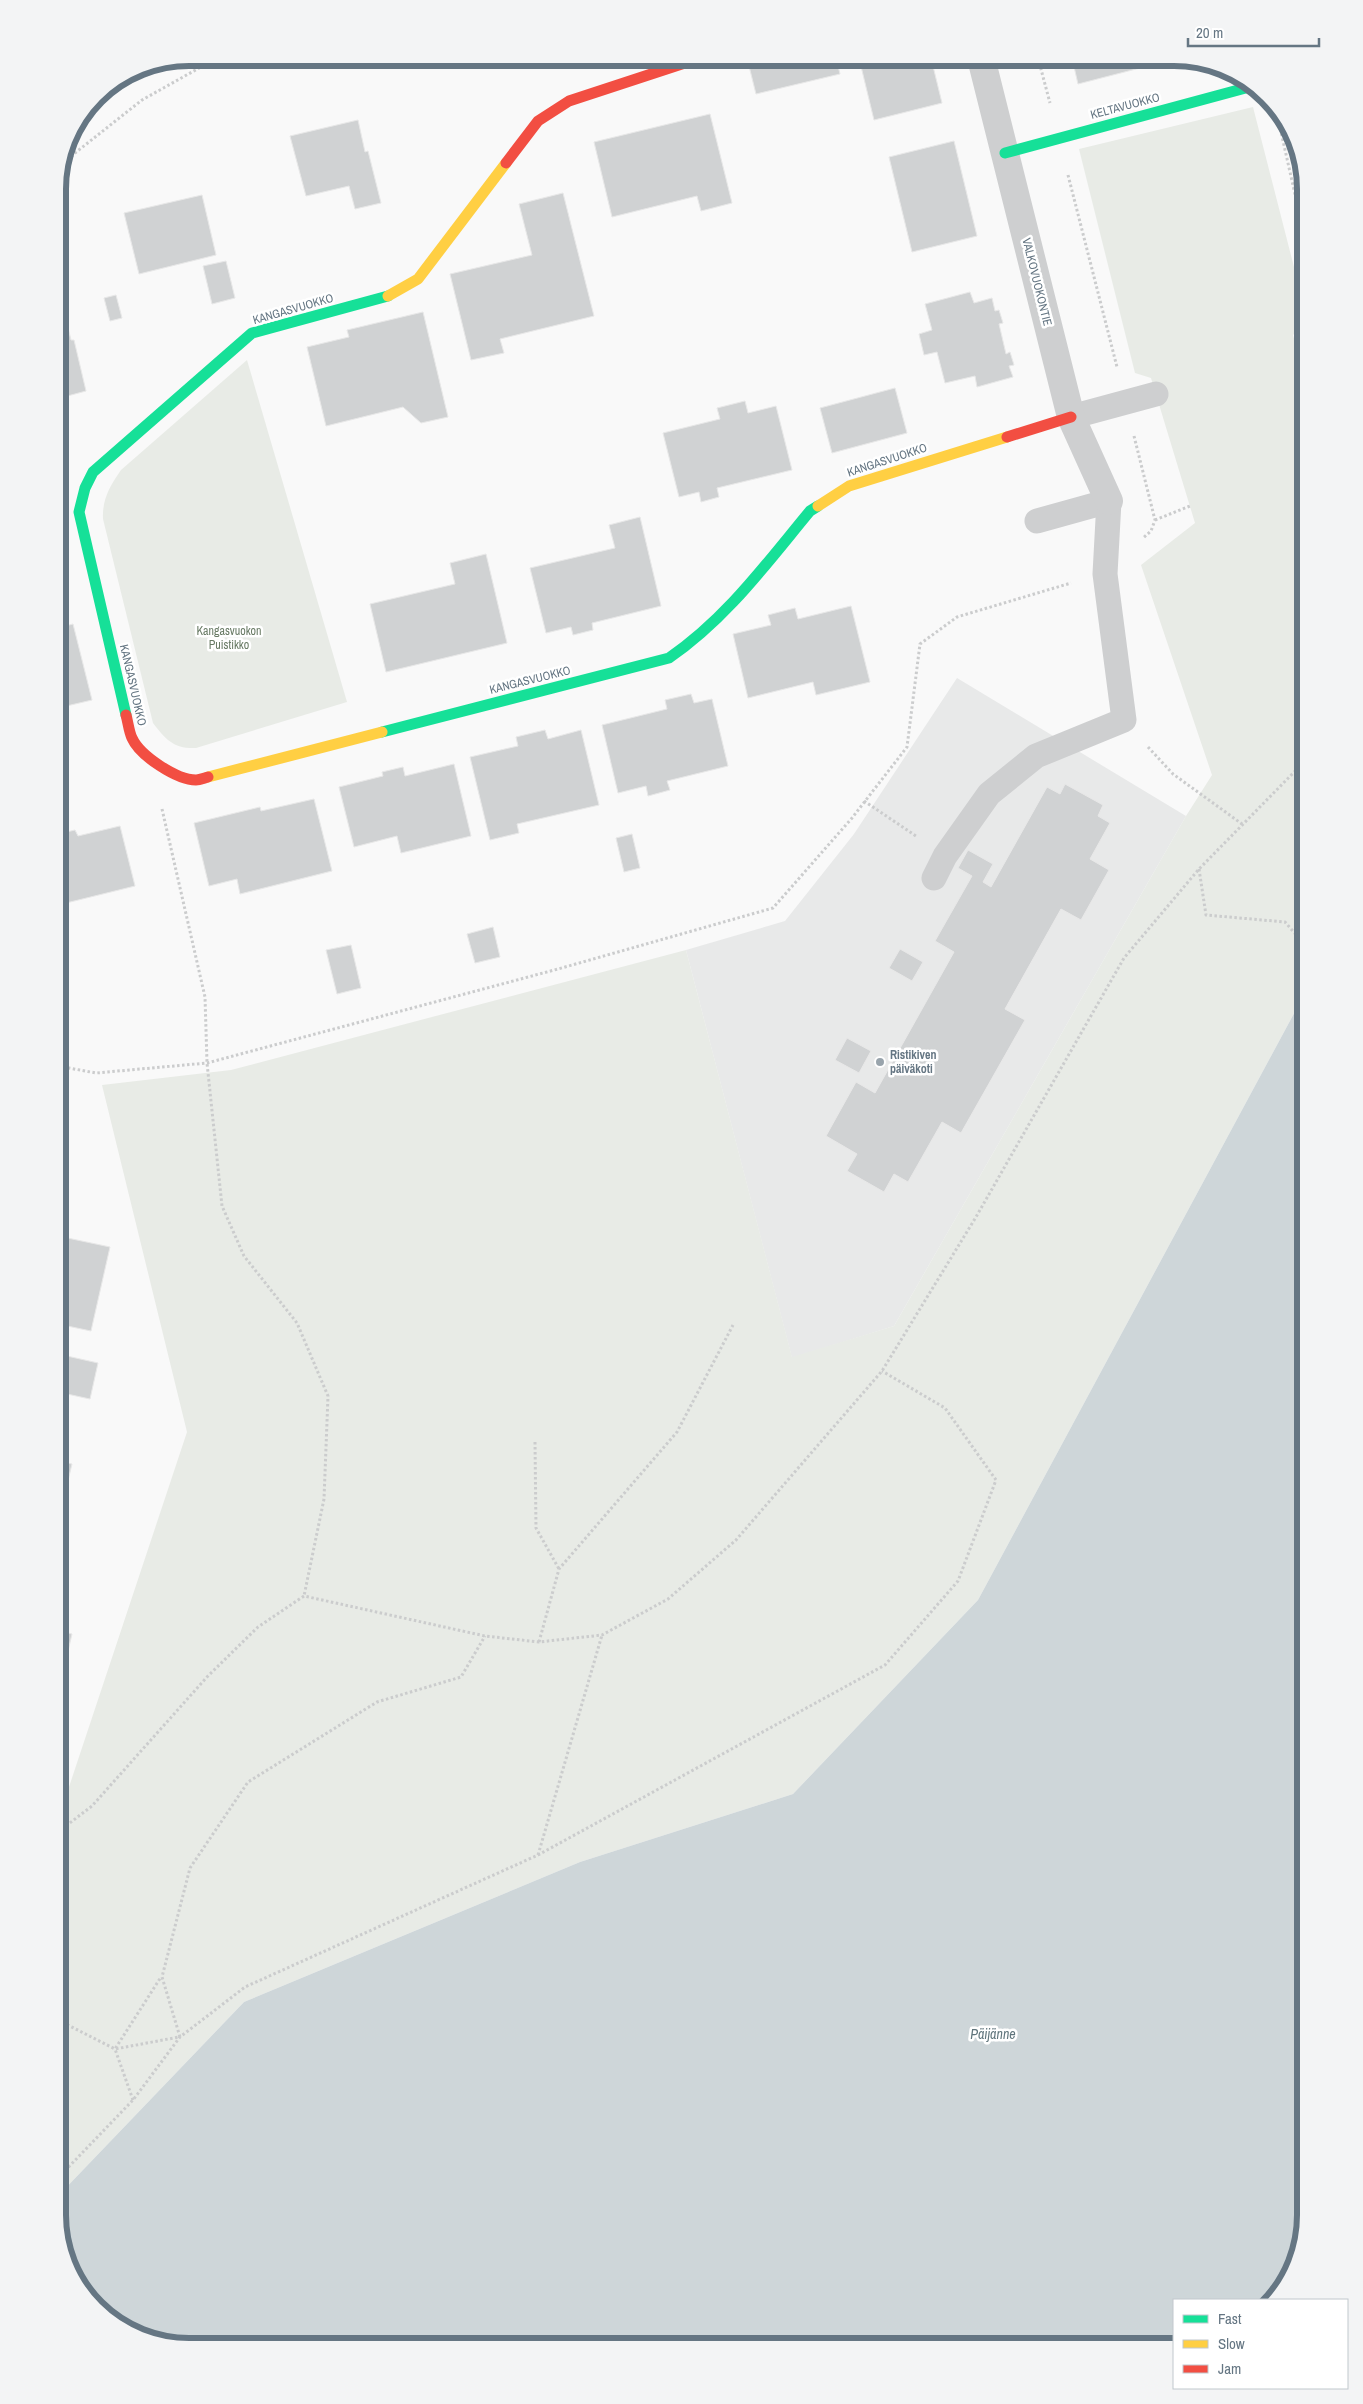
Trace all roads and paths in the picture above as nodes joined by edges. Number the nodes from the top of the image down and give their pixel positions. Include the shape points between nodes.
1 (203, 66) edge
2 (674, 66) edge
3 (983, 67) edge
4 (1040, 67) edge
5 (1244, 88) edge
6 (1279, 126) edge
7 (1059, 138) junction
8 (1005, 152) junction
9 (70, 159) edge
10 (1297, 202) edge
11 (1156, 394) dead end
12 (1126, 402) junction
13 (1071, 417) junction
14 (1109, 501) junction
15 (1190, 506) dead end
16 (1155, 520) junction
17 (1037, 521) dead end
18 (1108, 548) junction
19 (1105, 574) junction
20 (1124, 720) junction
21 (151, 761) junction
22 (1297, 770) edge
23 (864, 801) junction
24 (1242, 824) junction
25 (945, 856) junction
26 (1199, 869) junction
27 (934, 878) dead end
28 (1297, 935) edge
29 (207, 1063) junction
30 (67, 1068) edge
31 (733, 1326) dead end
32 (882, 1371) junction
33 (535, 1442) dead end
34 (559, 1569) junction
35 (304, 1596) junction
36 (602, 1635) junction
37 (485, 1636) junction
38 (539, 1642) junction
39 (66, 1826) edge
40 (538, 1855) junction
41 (162, 1976) junction
42 (66, 2024) edge
43 (180, 2037) junction
44 (115, 2049) junction
45 (133, 2100) junction
46 (66, 2170) edge

1 - 9 path via 142,100
2 - 21 street, KANGASVUOKKO via 569,101 538,121 418,279 393,295 252,333 94,472 85,488 79,512 132,739
3 - 8 street, VALKOVUOKONTIE
4 - 7 path
5 - 7 street, KELTAVUOKKO
6 - 10 path
7 - 8 street, KELTAVUOKKO
7 - 12 path
8 - 13 street, VALKOVUOKONTIE
11 - 12 lane
12 - 13 lane
12 - 16 path
13 - 14 street, VALKOVUOKONTIE
13 - 21 street, KANGASVUOKKO via 849,486 829,497 810,510 712,627 669,658 196,780 172,775
14 - 17 lane
14 - 18 lane
15 - 16 path
16 - 18 path via 1144,538
18 - 19 lane
19 - 20 lane
19 - 23 path via 957,617 920,644 907,747
20 - 24 path via 1173,774
20 - 25 lane via 1036,756 989,794
21 - 29 path via 205,997
22 - 24 path
23 - 25 path
23 - 29 path via 774,908
24 - 26 path
25 - 27 lane
26 - 28 path via 1206,915 1286,922
26 - 32 path via 1124,958 976,1217
29 - 30 path via 96,1073
29 - 35 path via 222,1206 244,1256 297,1324 328,1396 324,1499
31 - 34 path via 677,1432
32 - 36 path via 736,1540 668,1599
32 - 40 path via 944,1408 996,1480 958,1580 885,1665
33 - 34 path via 536,1528
34 - 38 path
35 - 37 path
35 - 39 path via 258,1627 207,1677 92,1806
36 - 38 path
36 - 40 path
37 - 38 path
37 - 41 path via 461,1677 378,1702 248,1782 190,1868
40 - 43 path via 245,1987
41 - 43 path
41 - 44 path
42 - 44 path
43 - 44 path
43 - 45 path
44 - 45 path
45 - 46 path

